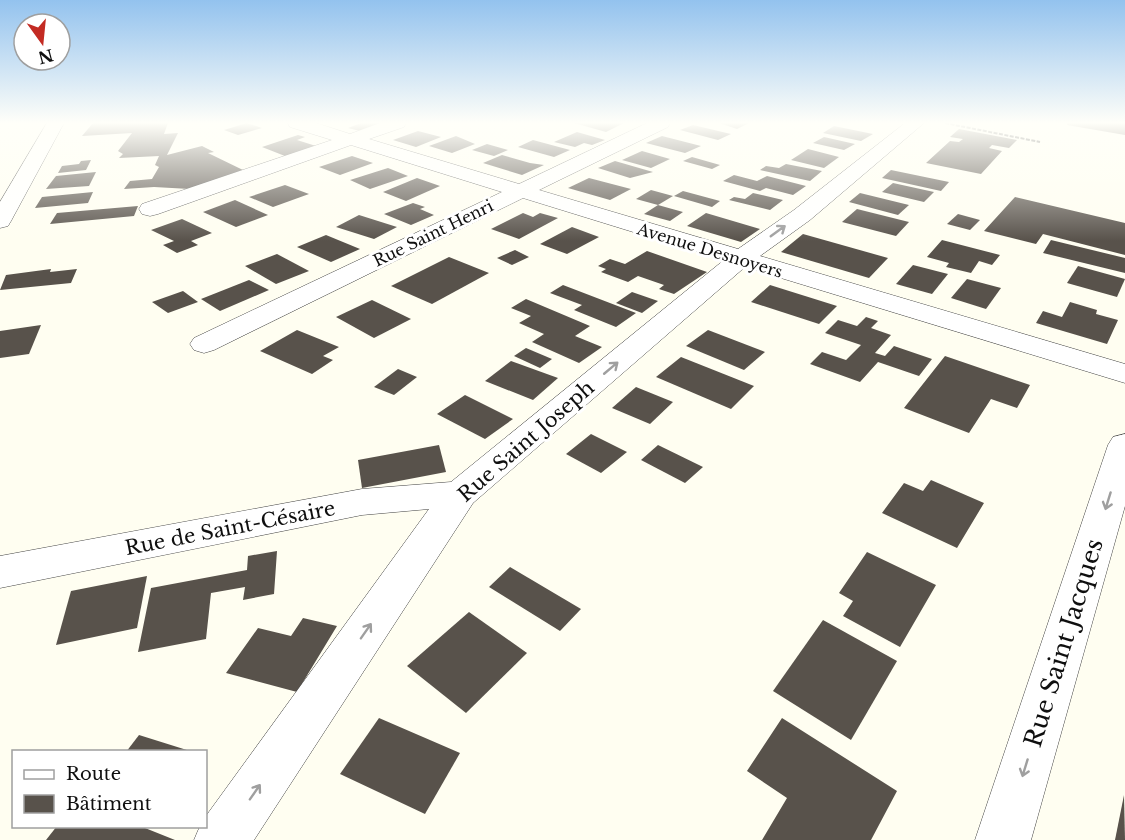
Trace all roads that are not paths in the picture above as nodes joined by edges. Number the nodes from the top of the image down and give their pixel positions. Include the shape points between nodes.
1 (34, 162) edge
2 (286, 162) edge
3 (424, 162) edge
4 (580, 162) edge
5 (867, 162) edge
6 (520, 191) junction
7 (150, 209) dead end
8 (0, 221) edge
9 (740, 259) junction
10 (204, 344) dead end
11 (1125, 374) edge
12 (1125, 445) edge
13 (460, 494) junction
14 (0, 572) edge
15 (222, 840) edge
16 (1003, 840) edge

1 - 8 street
2 - 7 street
3 - 6 street, Avenue Desnoyers
4 - 6 street, Rue Saint Henri
9 -> 5 street, Rue Saint Joseph
6 - 9 street, Avenue Desnoyers
6 - 10 street, Rue Saint Henri
9 - 11 street, Avenue Desnoyers
13 -> 9 street, Rue Saint Joseph
12 -> 16 street, Rue Saint Jacques
13 - 14 street, Rue de Saint-Césaire via 362,502
15 -> 13 street, Rue Saint Joseph

